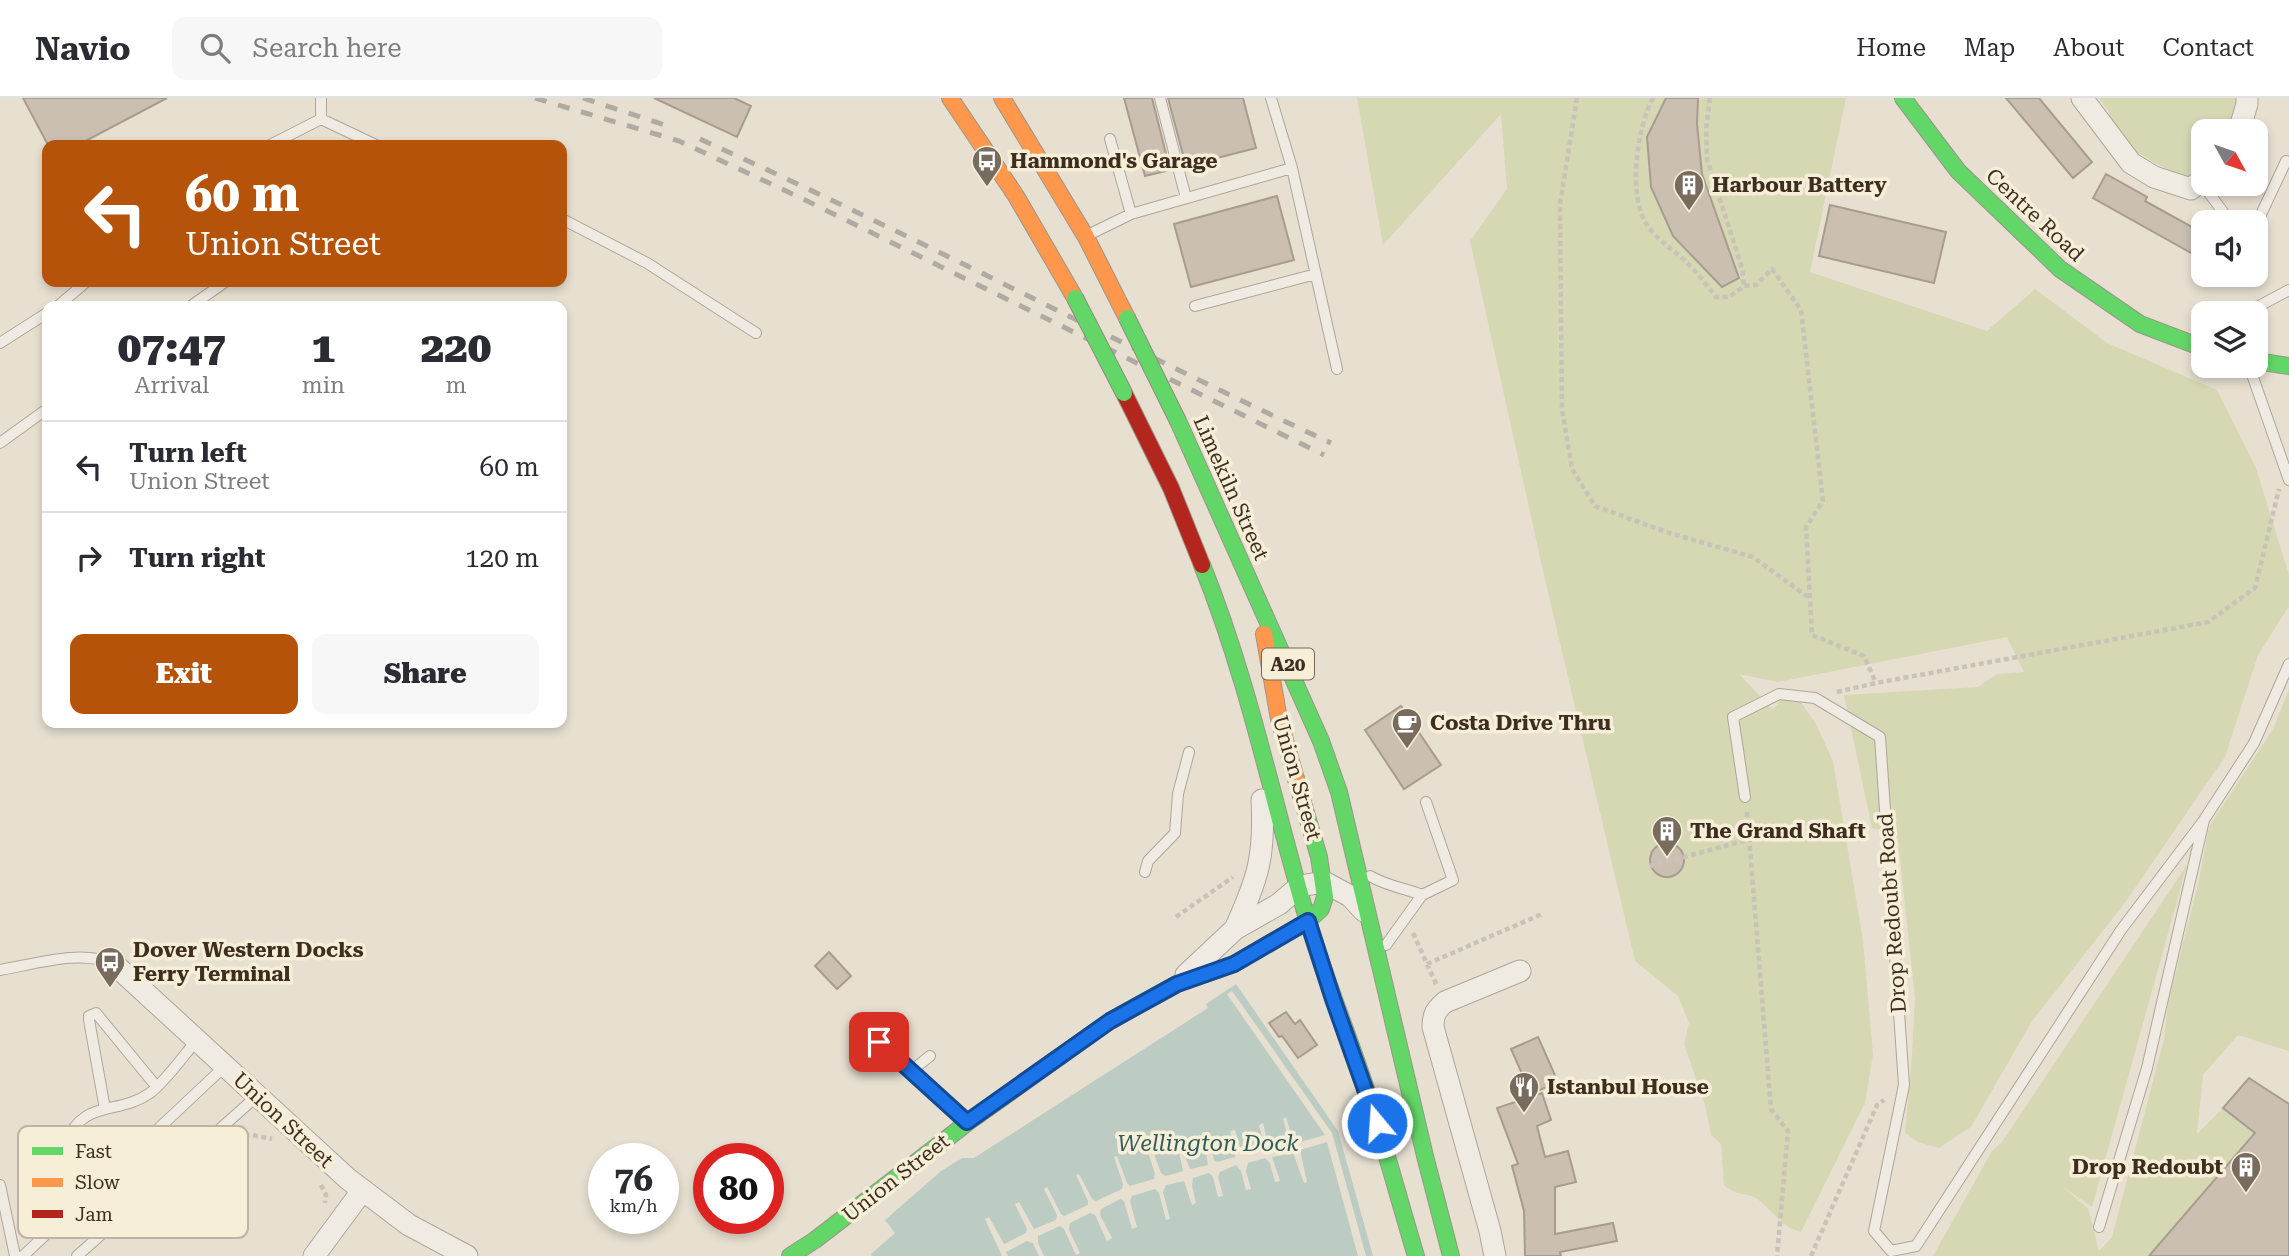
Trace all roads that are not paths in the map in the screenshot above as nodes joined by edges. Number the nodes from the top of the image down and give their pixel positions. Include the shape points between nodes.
1 (321, 98) edge
2 (950, 98) edge
3 (1002, 98) edge
4 (1160, 98) edge
5 (1271, 98) edge
6 (1903, 98) edge
7 (2082, 98) edge
8 (2247, 98) edge
9 (321, 119) junction
10 (2243, 119) edge
11 (1110, 139) dead end
12 (280, 140) edge
13 (365, 140) edge
14 (2286, 161) dead end
15 (1292, 168) junction
16 (2191, 189) edge
17 (1186, 198) junction
18 (2263, 210) edge
19 (1131, 214) junction
20 (567, 222) edge
21 (1086, 237) junction
22 (1316, 274) junction
23 (80, 287) edge
24 (218, 287) edge
25 (2289, 290) edge
26 (64, 301) edge
27 (198, 301) edge
28 (2268, 301) edge
29 (1195, 306) dead end
30 (42, 316) edge
31 (756, 333) dead end
32 (2191, 340) edge
33 (0, 343) edge
34 (2268, 363) edge
35 (2289, 366) edge
36 (1337, 369) dead end
37 (2253, 378) edge
38 (42, 414) edge
39 (0, 443) edge
40 (2289, 480) edge
41 (1255, 592) junction
42 (2289, 664) edge
43 (1189, 752) dead end
44 (1263, 752) junction
45 (1745, 797) road end
46 (1426, 802) dead end
47 (2204, 820) junction
48 (1359, 870) junction
49 (1145, 872) dead end
50 (1324, 882) junction
51 (1300, 886) junction
52 (1422, 895) junction
53 (1369, 917) junction
54 (1308, 921) junction
55 (1235, 929) junction
56 (1377, 958) junction
57 (114, 964) joint
58 (0, 970) edge
59 (1520, 971) dead end
60 (1177, 984) junction
61 (863, 1027) dead end
62 (197, 1040) junction
63 (930, 1056) dead end
64 (225, 1066) junction
65 (910, 1072) junction
66 (1405, 1075) junction
67 (156, 1086) junction
68 (1452, 1094) junction
69 (257, 1096) junction
70 (105, 1109) junction
71 (967, 1122) junction
72 (75, 1126) edge
73 (162, 1126) edge
74 (224, 1126) edge
75 (0, 1185) edge
76 (362, 1191) junction
77 (2099, 1227) dead end
78 (42, 1238) edge
79 (99, 1238) edge
80 (15, 1256) edge
81 (23, 1256) edge
82 (78, 1256) edge
83 (314, 1256) edge
84 (467, 1256) edge
85 (790, 1256) edge
86 (1416, 1256) edge
87 (1451, 1256) edge
88 (1495, 1256) edge

1 - 9 lane
2 - 44 main road, A20, bridge via 1026,211 1171,488 1235,654
3 - 21 main road, Limekiln Street / A20
4 - 17 lane
5 - 15 lane
6 - 32 main road, Centre Road via 1958,171 2060,270 2140,324
7 - 16 street via 2131,163 2154,177
8 - 10 street
9 - 12 lane
9 - 13 lane
11 - 19 lane
14 - 18 lane
15 - 17 lane
15 - 22 lane
17 - 19 lane
19 - 21 lane
20 - 31 lane via 647,263
21 - 41 main road, Limekiln Street / A20, bridge via 1178,421
22 - 29 lane
22 - 36 lane
23 - 26 lane
24 - 27 lane
25 - 28 lane
30 - 33 lane
34 - 35 main road
37 - 40 lane
38 - 39 lane
41 - 48 main road, Limekiln Street / A20 via 1321,741
41 - 50 main road, Union Street via 1279,719
42 - 47 lane, Drop Redoubt Road via 2254,743
43 - 49 lane via 1178,794 1175,833 1148,861
44 - 51 main road, A20
44 - 55 street, Union Street via 1262,855
45 - 47 lane, Drop Redoubt Road via 1734,717 1779,694 1815,698 1880,737 1904,1085 1874,1231 1891,1251 1916,1246 2121,930
46 - 52 lane via 1453,880
47 - 77 lane, Drop Redoubt Road via 2147,1069
48 - 52 lane via 1385,885
48 - 53 main road, Limekiln Street / A20
50 - 51 street, Union Street
50 - 53 street via 1350,895
50 - 54 main road, Union Street via 1321,909
51 - 54 main road, A20
51 - 55 street, Union Street
52 - 56 lane
53 - 56 main road, A20
54 - 60 main road, Union Street via 1234,964
54 - 86 main road, A20 via 1369,1097
55 - 60 street, Union Street
56 - 66 main road, A20
57 - 58 lane via 79,956
57 - 62 street, Union Street
59 - 68 street via 1436,1009 1433,1027
60 - 71 main road, Union Street via 1110,1021
61 - 65 lane
62 - 64 street, Union Street
62 - 67 lane
63 - 65 lane
64 - 69 street, Union Street
64 - 73 lane
65 - 71 lane
66 - 68 street via 1432,1091
66 - 87 main road, A20
67 - 70 lane via 149,1093
67 - 70 lane via 92,1013 89,1020
68 - 88 street
69 - 74 lane
69 - 76 street, Union Street
70 - 72 lane via 85,1115
71 - 85 main road, Union Street
75 - 80 lane
76 - 83 street
76 - 84 street, Union Street via 409,1225
78 - 81 lane
79 - 82 lane

